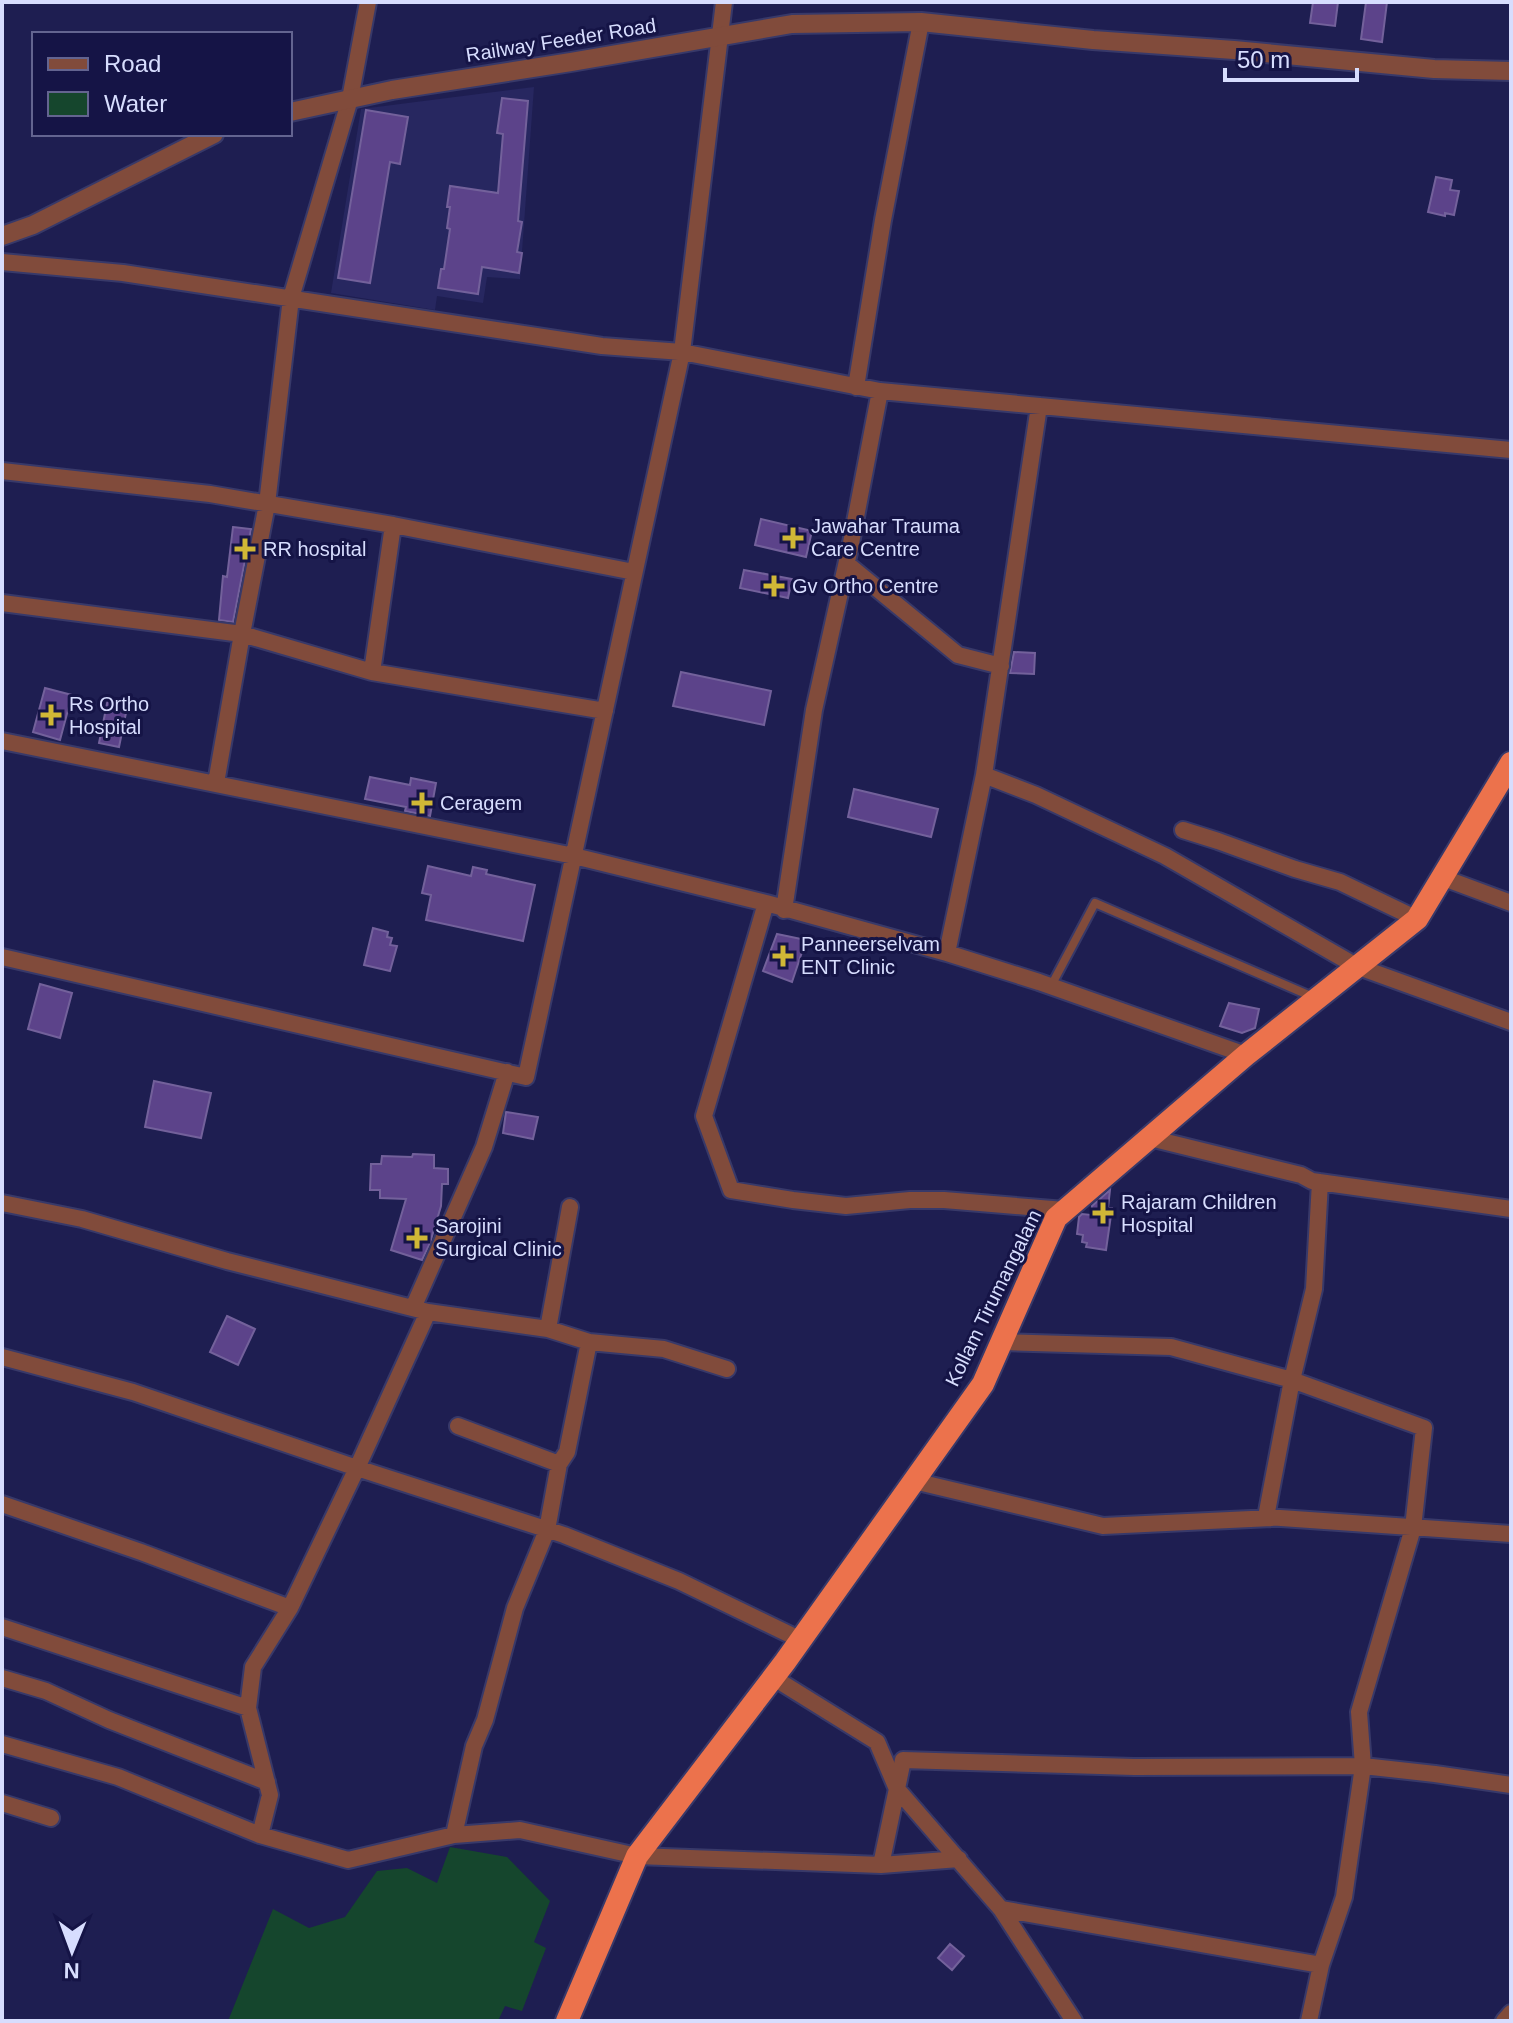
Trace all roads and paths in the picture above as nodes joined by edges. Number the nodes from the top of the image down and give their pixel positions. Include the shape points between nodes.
1 (368, 2) edge
2 (724, 2) edge
3 (921, 22) junction
4 (720, 36) junction
5 (1511, 71) edge
6 (350, 99) junction
7 (292, 112) edge
8 (210, 136) edge
9 (2, 236) edge
10 (2, 262) edge
11 (291, 298) junction
12 (682, 352) junction
13 (856, 387) junction
14 (880, 391) junction
15 (1039, 406) junction
16 (1511, 450) edge
17 (2, 471) edge
18 (267, 504) junction
19 (393, 525) junction
20 (847, 564) junction
21 (634, 572) junction
22 (2, 603) edge
23 (242, 634) junction
24 (1001, 666) junction
25 (372, 672) junction
26 (605, 711) junction
27 (2, 741) edge
28 (1511, 763) edge
29 (984, 775) junction
30 (216, 783) junction
31 (1183, 830) dead end
32 (574, 856) junction
33 (1441, 877) junction
34 (766, 903) junction
35 (1511, 903) edge
36 (784, 910) junction
37 (1417, 919) junction
38 (947, 953) junction
39 (2, 957) edge
40 (1356, 966) junction
41 (1051, 986) junction
42 (1316, 999) junction
43 (1511, 1022) edge
44 (1246, 1055) junction
45 (507, 1072) junction
46 (1150, 1138) junction
47 (1320, 1182) junction
48 (2, 1203) edge
49 (570, 1207) dead end
50 (1511, 1209) edge
51 (1065, 1210) junction
52 (421, 1310) junction
53 (548, 1329) junction
54 (589, 1342) junction
55 (1000, 1342) junction
56 (2, 1357) edge
57 (727, 1369) dead end
58 (1292, 1380) junction
59 (458, 1426) dead end
60 (559, 1464) junction
61 (357, 1468) junction
62 (914, 1481) junction
63 (2, 1504) edge
64 (1272, 1518) junction
65 (1413, 1528) junction
66 (547, 1530) junction
67 (1511, 1534) edge
68 (290, 1608) junction
69 (2, 1627) edge
70 (801, 1640) junction
71 (2, 1678) edge
72 (774, 1678) junction
73 (248, 1708) junction
74 (2, 1744) edge
75 (1363, 1766) junction
76 (267, 1782) junction
77 (1511, 1785) edge
78 (897, 1789) junction
79 (2, 1803) edge
80 (51, 1818) dead end
81 (260, 1835) junction
82 (454, 1835) junction
83 (637, 1856) junction
84 (959, 1859) junction
85 (881, 1865) junction
86 (1001, 1909) junction
87 (1321, 1965) junction
88 (1511, 2013) edge
89 (567, 2021) edge
90 (1074, 2021) edge
91 (1309, 2021) edge
92 (1504, 2021) edge

1 - 6 street
2 - 4 street
3 - 4 street, Railway Feeder Road via 792,24
3 - 5 street, Railway Feeder Road via 1434,69
3 - 13 street
4 - 6 street, Railway Feeder Road
4 - 12 street
6 - 7 street, Railway Feeder Road
6 - 11 street
8 - 9 street
10 - 11 street via 123,273
11 - 12 street via 602,346
11 - 18 street
12 - 13 street
12 - 21 street
13 - 14 street
14 - 15 street
14 - 20 street
15 - 16 street
15 - 24 street
17 - 18 street
18 - 19 street
18 - 23 street
19 - 21 street
19 - 25 street
20 - 24 street via 958,655
20 - 36 street via 814,710
21 - 26 street
22 - 23 street
23 - 25 street
23 - 30 street
24 - 29 street
25 - 26 street
26 - 32 street
27 - 30 street
28 - 33 highway, Kollam Tirumangalam
29 - 38 street
29 - 40 street via 1165,856
30 - 32 street
31 - 37 street via 1340,882
32 - 34 street
32 - 45 street via 526,1077
33 - 35 street
33 - 37 highway, Kollam Tirumangalam
34 - 36 street
34 - 51 street via 704,1116 731,1190 846,1206 944,1200
36 - 38 street
37 - 40 highway, Kollam Tirumangalam
38 - 41 street
39 - 45 street
40 - 42 highway, Kollam Tirumangalam
40 - 43 street
41 - 42 lane via 1095,903
41 - 44 street
42 - 44 highway, Kollam Tirumangalam
44 - 46 highway, Kollam Tirumangalam
45 - 52 street
46 - 47 street
46 - 51 highway, Kollam Tirumangalam
47 - 50 street
47 - 58 street via 1314,1289
48 - 52 street via 82,1219
49 - 53 street
51 - 55 highway, Kollam Tirumangalam via 1056,1218
52 - 53 street
52 - 61 street
53 - 54 street
54 - 57 street via 664,1349
54 - 60 street via 567,1452
55 - 58 street via 1171,1347
55 - 62 highway, Kollam Tirumangalam via 983,1384
56 - 61 street via 133,1392
58 - 64 street via 1266,1517
58 - 65 street via 1424,1428
59 - 60 street
60 - 66 street
61 - 66 street
61 - 68 street
62 - 64 street via 1103,1526
62 - 70 highway, Kollam Tirumangalam
63 - 68 street
64 - 65 street
65 - 67 street
65 - 75 street via 1359,1712
66 - 70 street via 679,1581
66 - 82 street via 515,1608
68 - 73 street via 253,1667
69 - 73 street
70 - 72 highway, Kollam Tirumangalam
71 - 76 street
72 - 78 street via 877,1742
72 - 83 highway, Kollam Tirumangalam
73 - 76 street
74 - 81 street via 118,1777
75 - 77 street
75 - 78 street via 903,1760
75 - 87 street via 1344,1897
76 - 81 street via 270,1795
78 - 84 street
78 - 85 street
79 - 80 street
81 - 82 street via 348,1860
82 - 83 street via 520,1830
83 - 85 street
83 - 89 highway, Kollam Tirumangalam
84 - 85 street
84 - 86 street
86 - 87 street
86 - 90 street
87 - 91 street
88 - 92 street

